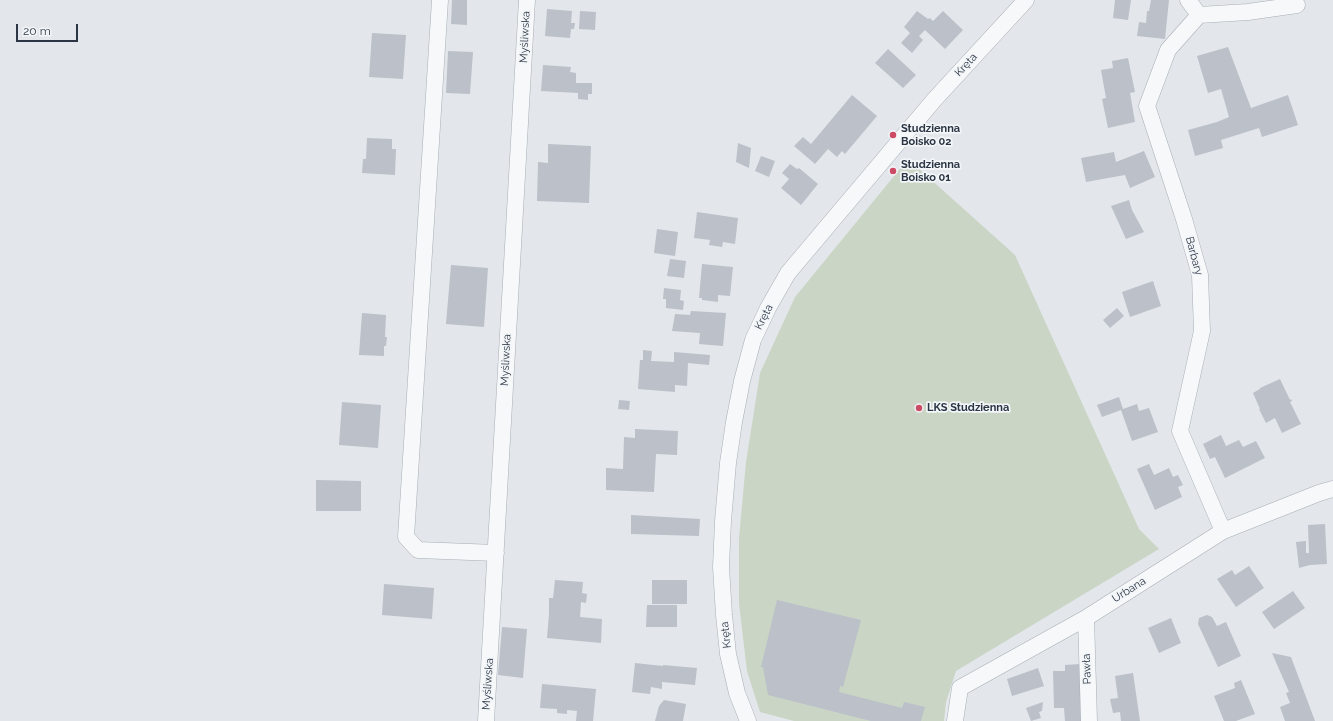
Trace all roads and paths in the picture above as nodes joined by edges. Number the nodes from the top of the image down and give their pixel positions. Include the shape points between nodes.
1 (440, 0) edge
2 (527, 0) edge
3 (1026, 0) edge
4 (1188, 0) edge
5 (1297, 5) dead end
6 (1198, 15) junction
7 (1333, 489) edge
8 (1223, 531) junction
9 (496, 553) junction
10 (1086, 618) junction
11 (486, 721) edge
12 (748, 721) edge
13 (955, 721) edge
14 (1089, 721) edge

1 - 9 street via 406,537 418,550
2 - 9 street, Myśliwska
3 - 12 street, Kręta via 934,100 788,274 753,340 742,381 728,463 721,567 728,654 737,693
4 - 6 street
5 - 6 street via 1248,12
6 - 8 street, Barbary via 1168,50 1147,106 1200,275 1202,331 1180,431
7 - 8 street, Urbana
8 - 10 street, Urbana
9 - 11 street, Myśliwska
10 - 13 street, Urbana via 960,688
10 - 14 street, Pawła

